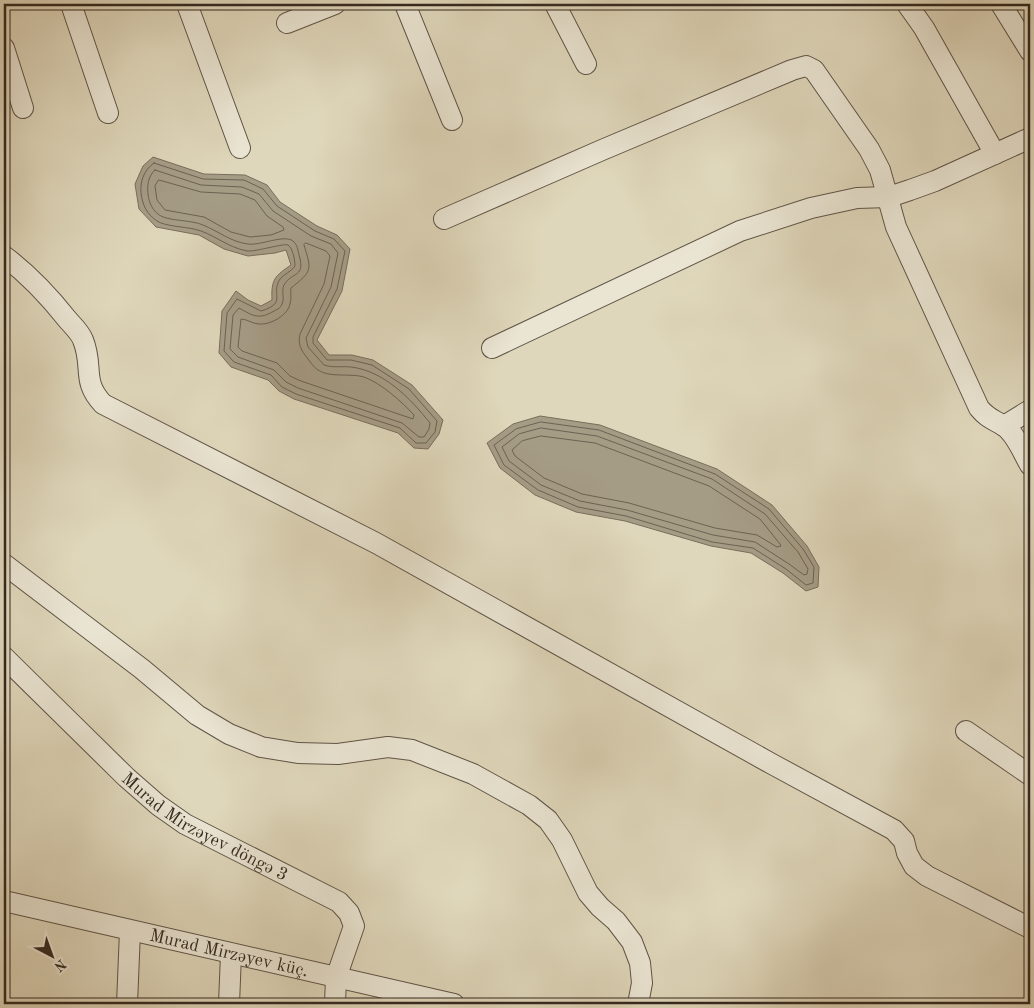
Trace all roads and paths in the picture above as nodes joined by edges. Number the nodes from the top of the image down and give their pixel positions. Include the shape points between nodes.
1 (71, 4) edge
2 (187, 4) edge
3 (335, 4) edge
4 (405, 4) edge
5 (554, 4) edge
6 (907, 4) edge
7 (1001, 4) edge
8 (287, 23) dead end
9 (4, 48) edge
10 (1030, 51) edge
11 (586, 64) dead end
12 (23, 108) dead end
13 (108, 114) dead end
14 (452, 120) dead end
15 (1030, 138) edge
16 (240, 148) dead end
17 (995, 154) junction
18 (889, 197) junction
19 (444, 219) dead end
20 (4, 256) edge
21 (492, 348) dead end
22 (1030, 410) edge
23 (1004, 426) junction
24 (1030, 465) edge
25 (4, 564) edge
26 (4, 657) edge
27 (966, 731) dead end
28 (1030, 775) edge
29 (4, 901) edge
30 (1030, 928) edge
31 (130, 930) junction
32 (231, 954) junction
33 (336, 978) junction
34 (127, 1004) edge
35 (229, 1004) edge
36 (335, 1004) edge
37 (454, 1004) edge
38 (638, 1004) edge

1 - 13 street
2 - 16 street
3 - 8 street
4 - 14 street
5 - 11 street
6 - 17 street via 924,28
7 - 10 street
9 - 12 street
15 - 17 street
17 - 18 street
18 - 19 street via 880,170 868,149 814,70 806,66
18 - 21 street via 857,198 811,208 740,231
18 - 23 street via 906,251 979,408 992,421
20 - 30 street via 44,291 82,337 89,356 89,383 103,404 376,543 894,830 904,841 906,853 914,866 927,876
22 - 23 street
23 - 24 street
25 - 38 street via 197,715 229,734 261,747 298,753 338,754 388,747 412,750 473,774 529,805 548,820 562,840 588,893 632,942 640,963 642,984
26 - 33 street, Murad Mirzəyev döngə 3 via 158,806 185,824 339,902 349,912 354,926
27 - 28 street
29 - 31 street, Murad Mirzəyev küç.
31 - 32 street, Murad Mirzəyev küç.
31 - 34 street
32 - 33 street, Murad Mirzəyev küç.
32 - 35 street
33 - 36 street, Murad Mirzəyev döngə 3
33 - 37 street, Murad Mirzəyev küç.

